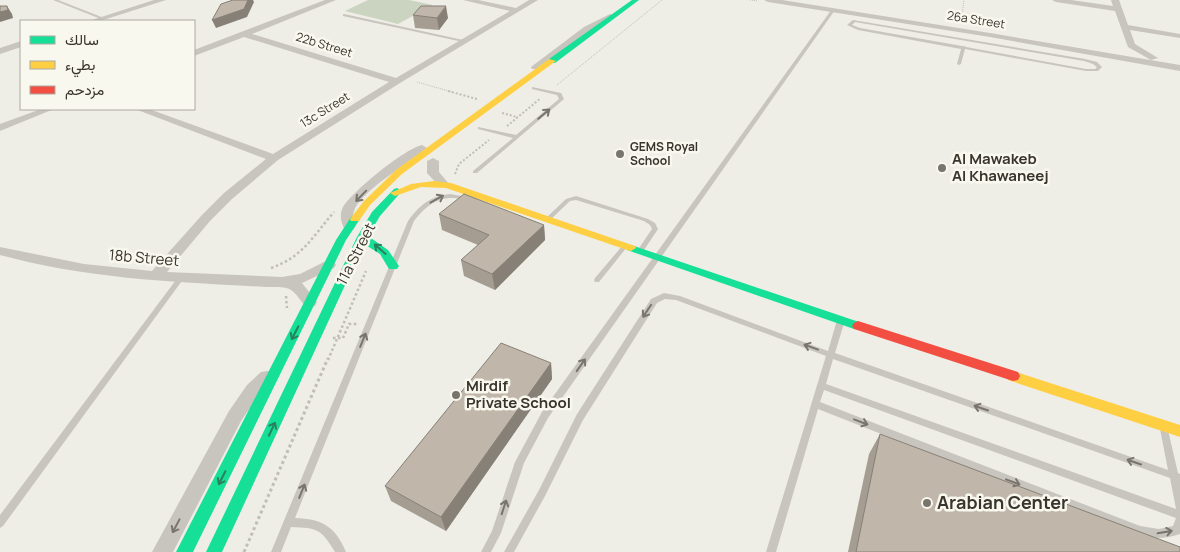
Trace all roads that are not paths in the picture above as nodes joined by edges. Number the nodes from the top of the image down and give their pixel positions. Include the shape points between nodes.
1 (54, 0) edge
2 (162, 0) edge
3 (332, 0) edge
4 (467, 0) edge
5 (534, 0) edge
6 (636, 0) edge
7 (647, 0) edge
8 (768, 0) edge
9 (798, 0) edge
10 (825, 0) edge
11 (1056, 0) edge
12 (1115, 0) edge
13 (835, 8) junction
14 (1118, 9) junction
15 (516, 10) junction
16 (344, 15) dead end
17 (102, 18) junction
18 (96, 20) edge
19 (908, 27) junction
20 (1124, 27) junction
21 (244, 34) junction
22 (1180, 36) edge
23 (960, 38) junction
24 (463, 41) junction
25 (974, 41) junction
26 (20, 44) edge
27 (1018, 45) junction
28 (1130, 45) junction
29 (962, 47) junction
30 (973, 49) junction
31 (0, 51) edge
32 (1113, 51) junction
33 (195, 53) edge
34 (1154, 58) junction
35 (1180, 62) edge
36 (959, 64) dead end
37 (1180, 68) edge
38 (397, 80) junction
39 (534, 88) junction
40 (495, 106) junction
41 (46, 110) edge
42 (143, 110) edge
43 (0, 128) edge
44 (480, 128) junction
45 (516, 137) junction
46 (274, 158) junction
47 (433, 161) junction
48 (475, 172) dead end
49 (446, 184) junction
50 (395, 194) junction
51 (495, 200) junction
52 (548, 219) junction
53 (362, 237) junction
54 (625, 246) junction
55 (0, 251) edge
56 (640, 251) junction
57 (657, 257) junction
58 (329, 266) junction
59 (393, 266) junction
60 (156, 276) junction
61 (181, 278) junction
62 (597, 280) dead end
63 (288, 281) junction
64 (310, 302) junction
65 (841, 320) junction
66 (831, 355) junction
67 (277, 368) junction
68 (822, 386) junction
69 (816, 404) junction
70 (1163, 426) junction
71 (1180, 431) edge
72 (1178, 477) edge
73 (1180, 507) edge
74 (1180, 516) edge
75 (289, 522) junction
76 (1180, 522) edge
77 (0, 523) edge
78 (162, 552) edge
79 (184, 552) edge
80 (214, 552) edge
81 (276, 552) edge
82 (340, 552) edge
83 (486, 552) edge
84 (509, 552) edge
85 (771, 552) edge

1 - 17 lane
2 - 17 street
3 - 21 street
4 - 15 street
5 - 15 street, 13c Street
6 - 40 street, 11a Street
7 - 39 street, 11a Street
8 - 13 street, 26a Street
9 - 13 street, 26a Street
10 - 13 street
11 - 14 street
12 - 14 street
13 - 19 street, 26a Street
13 - 32 street, 26a Street
13 - 57 lane
14 - 20 street
15 - 24 street, 13c Street
16 - 24 lane
17 - 18 street
19 - 23 lane
19 - 27 street, 26a Street
19 - 29 lane via 858,21 849,23 859,29
20 - 22 street
20 - 28 street
21 - 33 street
21 - 38 street, 22b Street
23 - 25 lane
23 - 29 lane
24 - 38 street, 13c Street
25 - 27 lane
25 - 30 lane via 970,45
26 - 31 street
27 - 30 lane via 1090,62 1100,68 1086,70
27 - 37 street, 26a Street
28 - 32 street
28 - 34 street
29 - 30 lane
29 - 36 lane
32 - 34 street, 26a Street
34 - 35 street, 26a Street
38 - 46 street, 13c Street
39 - 40 street, 11a Street
45 -> 39 lane via 562,99 561,95
40 - 44 street, 11a Street
40 -> 58 street, 11a Street via 400,172 367,203 349,227
41 - 43 street
42 - 46 street
44 - 45 lane
44 - 47 street, 11a Street
45 - 48 lane
46 - 60 street, 13c Street via 217,207
47 - 49 street via 433,173
47 - 50 street, 11a Street
49 - 50 street via 422,184
49 - 51 street
50 - 53 street, 11a Street via 376,214
51 - 52 street
59 -> 51 lane via 412,221 436,198 450,195 482,202
52 - 54 street
52 - 56 lane via 568,200 576,198 646,220 655,229
59 -> 53 street via 384,252
80 -> 53 street, 11a Street
54 - 56 street
54 - 62 lane
55 - 60 street, 18b Street via 75,268
56 - 57 street
57 - 65 street
83 -> 57 lane via 520,462 536,430
58 - 63 street, 18b Street
58 - 64 street, 11a Street
75 -> 59 lane
60 - 61 street, 18b Street
61 - 63 street, 18b Street
61 - 77 lane
63 - 64 street via 299,288
64 -> 67 street, 11a Street
65 - 66 lane
65 - 70 street
66 - 68 lane
72 -> 66 lane
66 -> 84 lane via 671,296 659,298 642,319 580,417
67 -> 78 street, 11a Street via 254,390 235,416
67 -> 79 street, 11a Street
68 - 69 lane
68 - 74 lane
69 -> 76 lane via 1140,531 1167,534 1177,530
69 - 85 lane
70 - 71 street
70 - 72 lane
72 - 73 lane
75 - 81 lane
75 - 82 lane via 322,526

